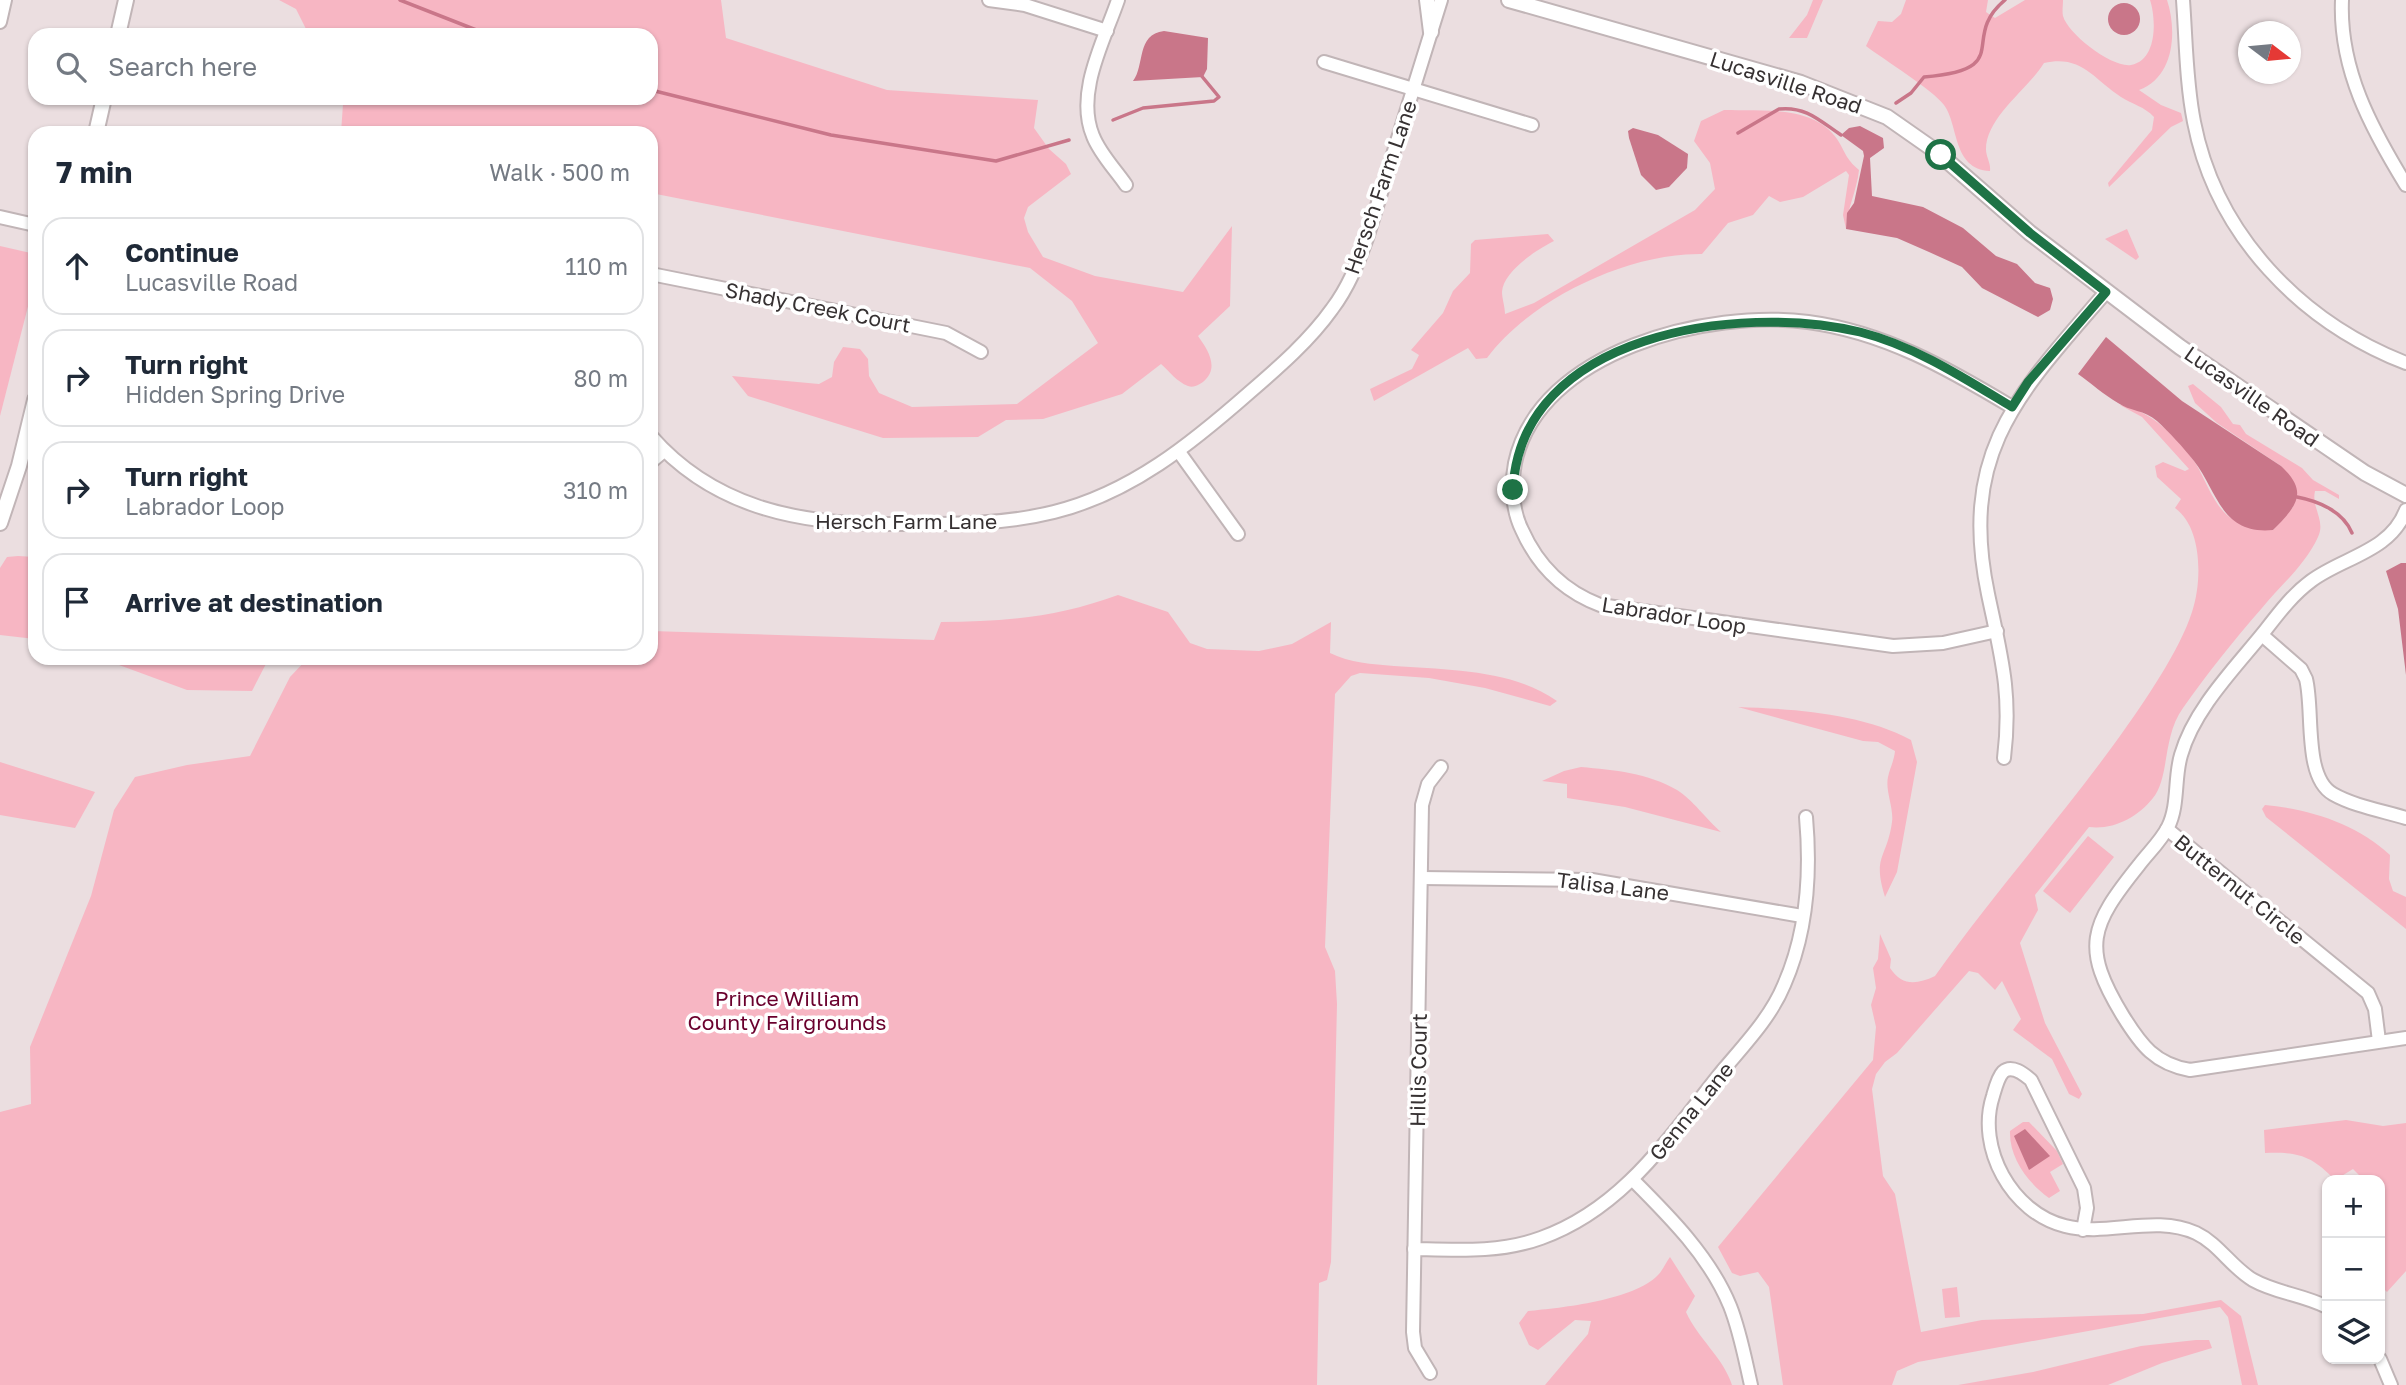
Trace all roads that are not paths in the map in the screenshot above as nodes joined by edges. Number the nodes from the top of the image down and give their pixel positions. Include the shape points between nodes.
1 (126, 0) edge
2 (989, 0) edge
3 (1118, 0) edge
4 (1427, 0) edge
5 (1441, 0) edge
6 (1509, 0) edge
7 (2183, 0) edge
8 (2342, 0) edge
9 (3, 6) edge
10 (0, 22) edge
11 (120, 28) edge
12 (1108, 31) junction
13 (1431, 32) junction
14 (1324, 62) dead end
15 (1414, 89) junction
16 (102, 105) edge
17 (1532, 125) dead end
18 (98, 126) edge
19 (1126, 185) dead end
20 (2406, 185) edge
21 (0, 217) edge
22 (28, 223) edge
23 (658, 275) edge
24 (2106, 292) junction
25 (981, 352) dead end
26 (2406, 363) edge
27 (2012, 407) junction
28 (28, 429) edge
29 (658, 444) edge
30 (664, 451) junction
31 (1179, 452) junction
32 (658, 456) edge
33 (2406, 495) edge
34 (2406, 510) edge
35 (0, 523) edge
36 (1238, 534) dead end
37 (1997, 631) junction
38 (2262, 635) junction
39 (2004, 758) dead end
40 (1441, 767) dead end
41 (1806, 817) dead end
42 (2406, 818) edge
43 (2167, 829) junction
44 (1421, 878) junction
45 (1802, 916) junction
46 (2406, 1038) edge
47 (2379, 1041) junction
48 (1633, 1180) junction
49 (2083, 1230) junction
50 (1414, 1249) junction
51 (2322, 1305) edge
52 (2382, 1364) edge
53 (1430, 1373) dead end
54 (1751, 1385) edge
55 (2391, 1385) edge

1 - 11 street
2 - 12 street via 1025,5
3 - 12 street
4 - 13 street
5 - 13 street, Hersch Farm Lane
6 - 24 street, Lucasville Road via 1801,83 1867,107 1937,152
7 - 26 street via 2194,123 2203,157 2228,211 2266,267 2305,306 2362,344
8 - 20 street via 2342,28 2358,95
9 - 10 street
12 - 19 street via 1088,92 1087,114 1097,145
13 - 15 street, Hersch Farm Lane
14 - 15 street
15 - 17 street
15 - 31 street, Hersch Farm Lane via 1362,251 1333,309 1268,377
16 - 18 street
21 - 22 street
23 - 25 street, Shady Creek Court via 946,333
24 - 27 street
24 - 33 street, Lucasville Road via 2294,426
27 - 37 street via 1992,454 1982,505 1983,565
27 - 37 street, Labrador Loop via 1913,351 1863,333 1805,322 1739,321 1636,345 1581,373 1531,420 1514,470 1514,506 1528,543 1559,583 1600,605 1893,646 1943,643
28 - 35 street
29 - 30 street, Hersch Farm Lane
30 - 31 street, Hersch Farm Lane via 729,497 787,517 843,524 1013,521 1079,505 1131,482
30 - 32 street
31 - 36 street
34 - 38 street via 2378,545 2308,583
37 - 39 street via 2008,690
38 - 42 street via 2301,669 2306,679 2321,783 2336,796
38 - 43 street via 2188,735
40 - 44 street, Hillis Court via 1424,797
41 - 45 street, Genna Lane via 1809,874
43 - 47 street, Butternut Circle via 2368,993
43 - 47 street, Butternut Circle via 2118,892 2095,937 2105,986 2141,1045 2161,1062 2190,1070
44 - 45 street, Talisa Lane via 1591,880
44 - 50 street, Hillis Court
45 - 48 street, Genna Lane via 1792,963 1774,1004
46 - 47 street, Butternut Circle
48 - 50 street, Genna Lane via 1592,1213 1539,1239 1494,1249
48 - 54 street via 1713,1273 1730,1306
49 - 49 street via 2050,1222 2028,1208 1997,1163 1989,1117 1997,1082 2008,1069 2031,1080 2084,1188
49 - 51 street via 2180,1228 2208,1241 2255,1282
50 - 53 street, Hillis Court via 1413,1332 1422,1363
52 - 55 street

